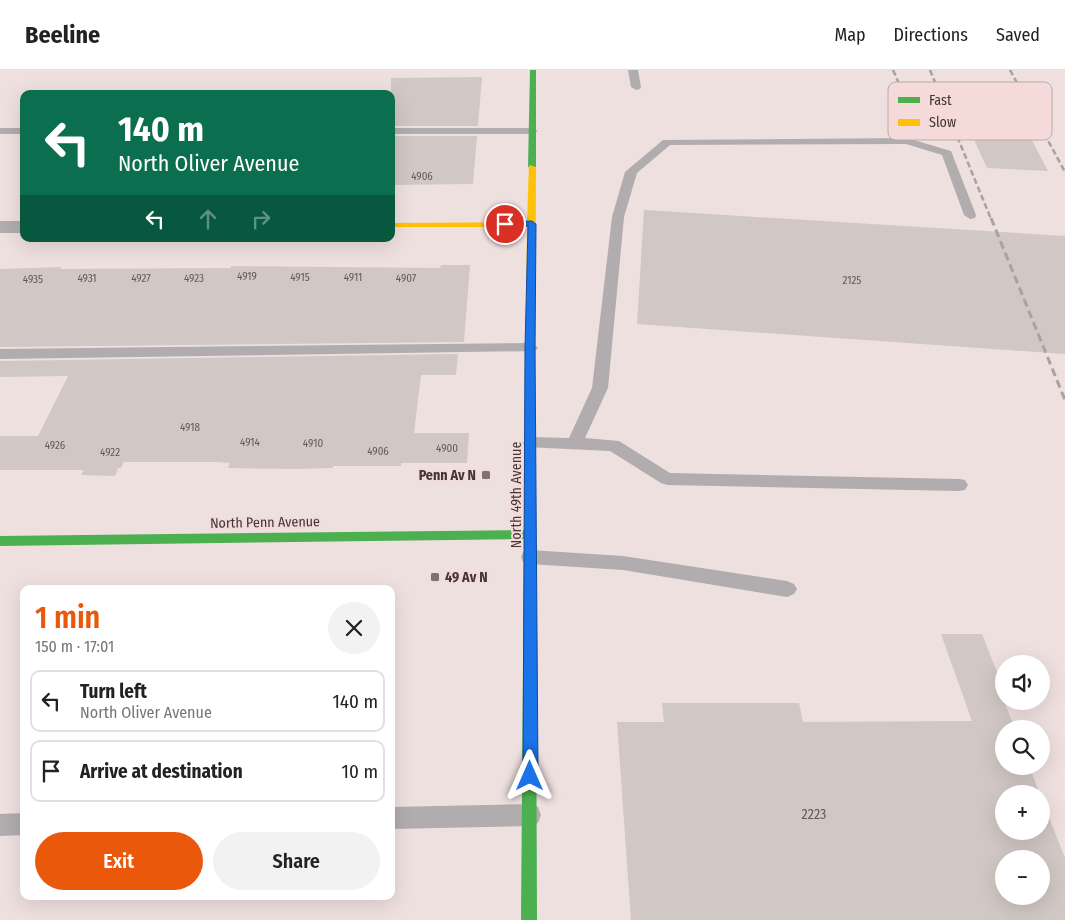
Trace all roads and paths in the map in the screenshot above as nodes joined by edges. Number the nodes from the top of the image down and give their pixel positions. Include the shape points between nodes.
1 (533, 70) edge
2 (633, 70) edge
3 (636, 87) dead end
4 (0, 131) edge
5 (20, 131) edge
6 (395, 131) edge
7 (532, 131) junction
8 (970, 215) dead end
9 (532, 224) junction
10 (395, 225) edge
11 (0, 227) edge
12 (20, 227) edge
13 (530, 348) junction
14 (0, 354) edge
15 (531, 443) junction
16 (574, 444) junction
17 (959, 485) dead end
18 (531, 534) junction
19 (0, 541) edge
20 (530, 556) junction
21 (787, 589) dead end
22 (530, 815) junction
23 (395, 818) edge
24 (20, 824) edge
25 (0, 825) edge
26 (529, 920) edge

1 - 7 street, North 49th Avenue
2 - 3 lane
4 - 5 lane
6 - 7 lane
7 - 9 street, North 49th Avenue
8 - 16 lane via 947,153 907,141 667,142 631,172 618,217 600,388
9 - 10 street
9 - 13 street, North 49th Avenue
11 - 12 street
13 - 14 lane
13 - 15 street, North 49th Avenue
15 - 16 lane
15 - 18 street, North 49th Avenue
16 - 17 lane via 613,445 667,479
18 - 19 street, North Penn Avenue
18 - 20 street, North 49th Avenue
20 - 21 lane via 623,563
20 - 22 street, North 49th Avenue
22 - 23 lane
22 - 26 street, North 49th Avenue
24 - 25 lane

